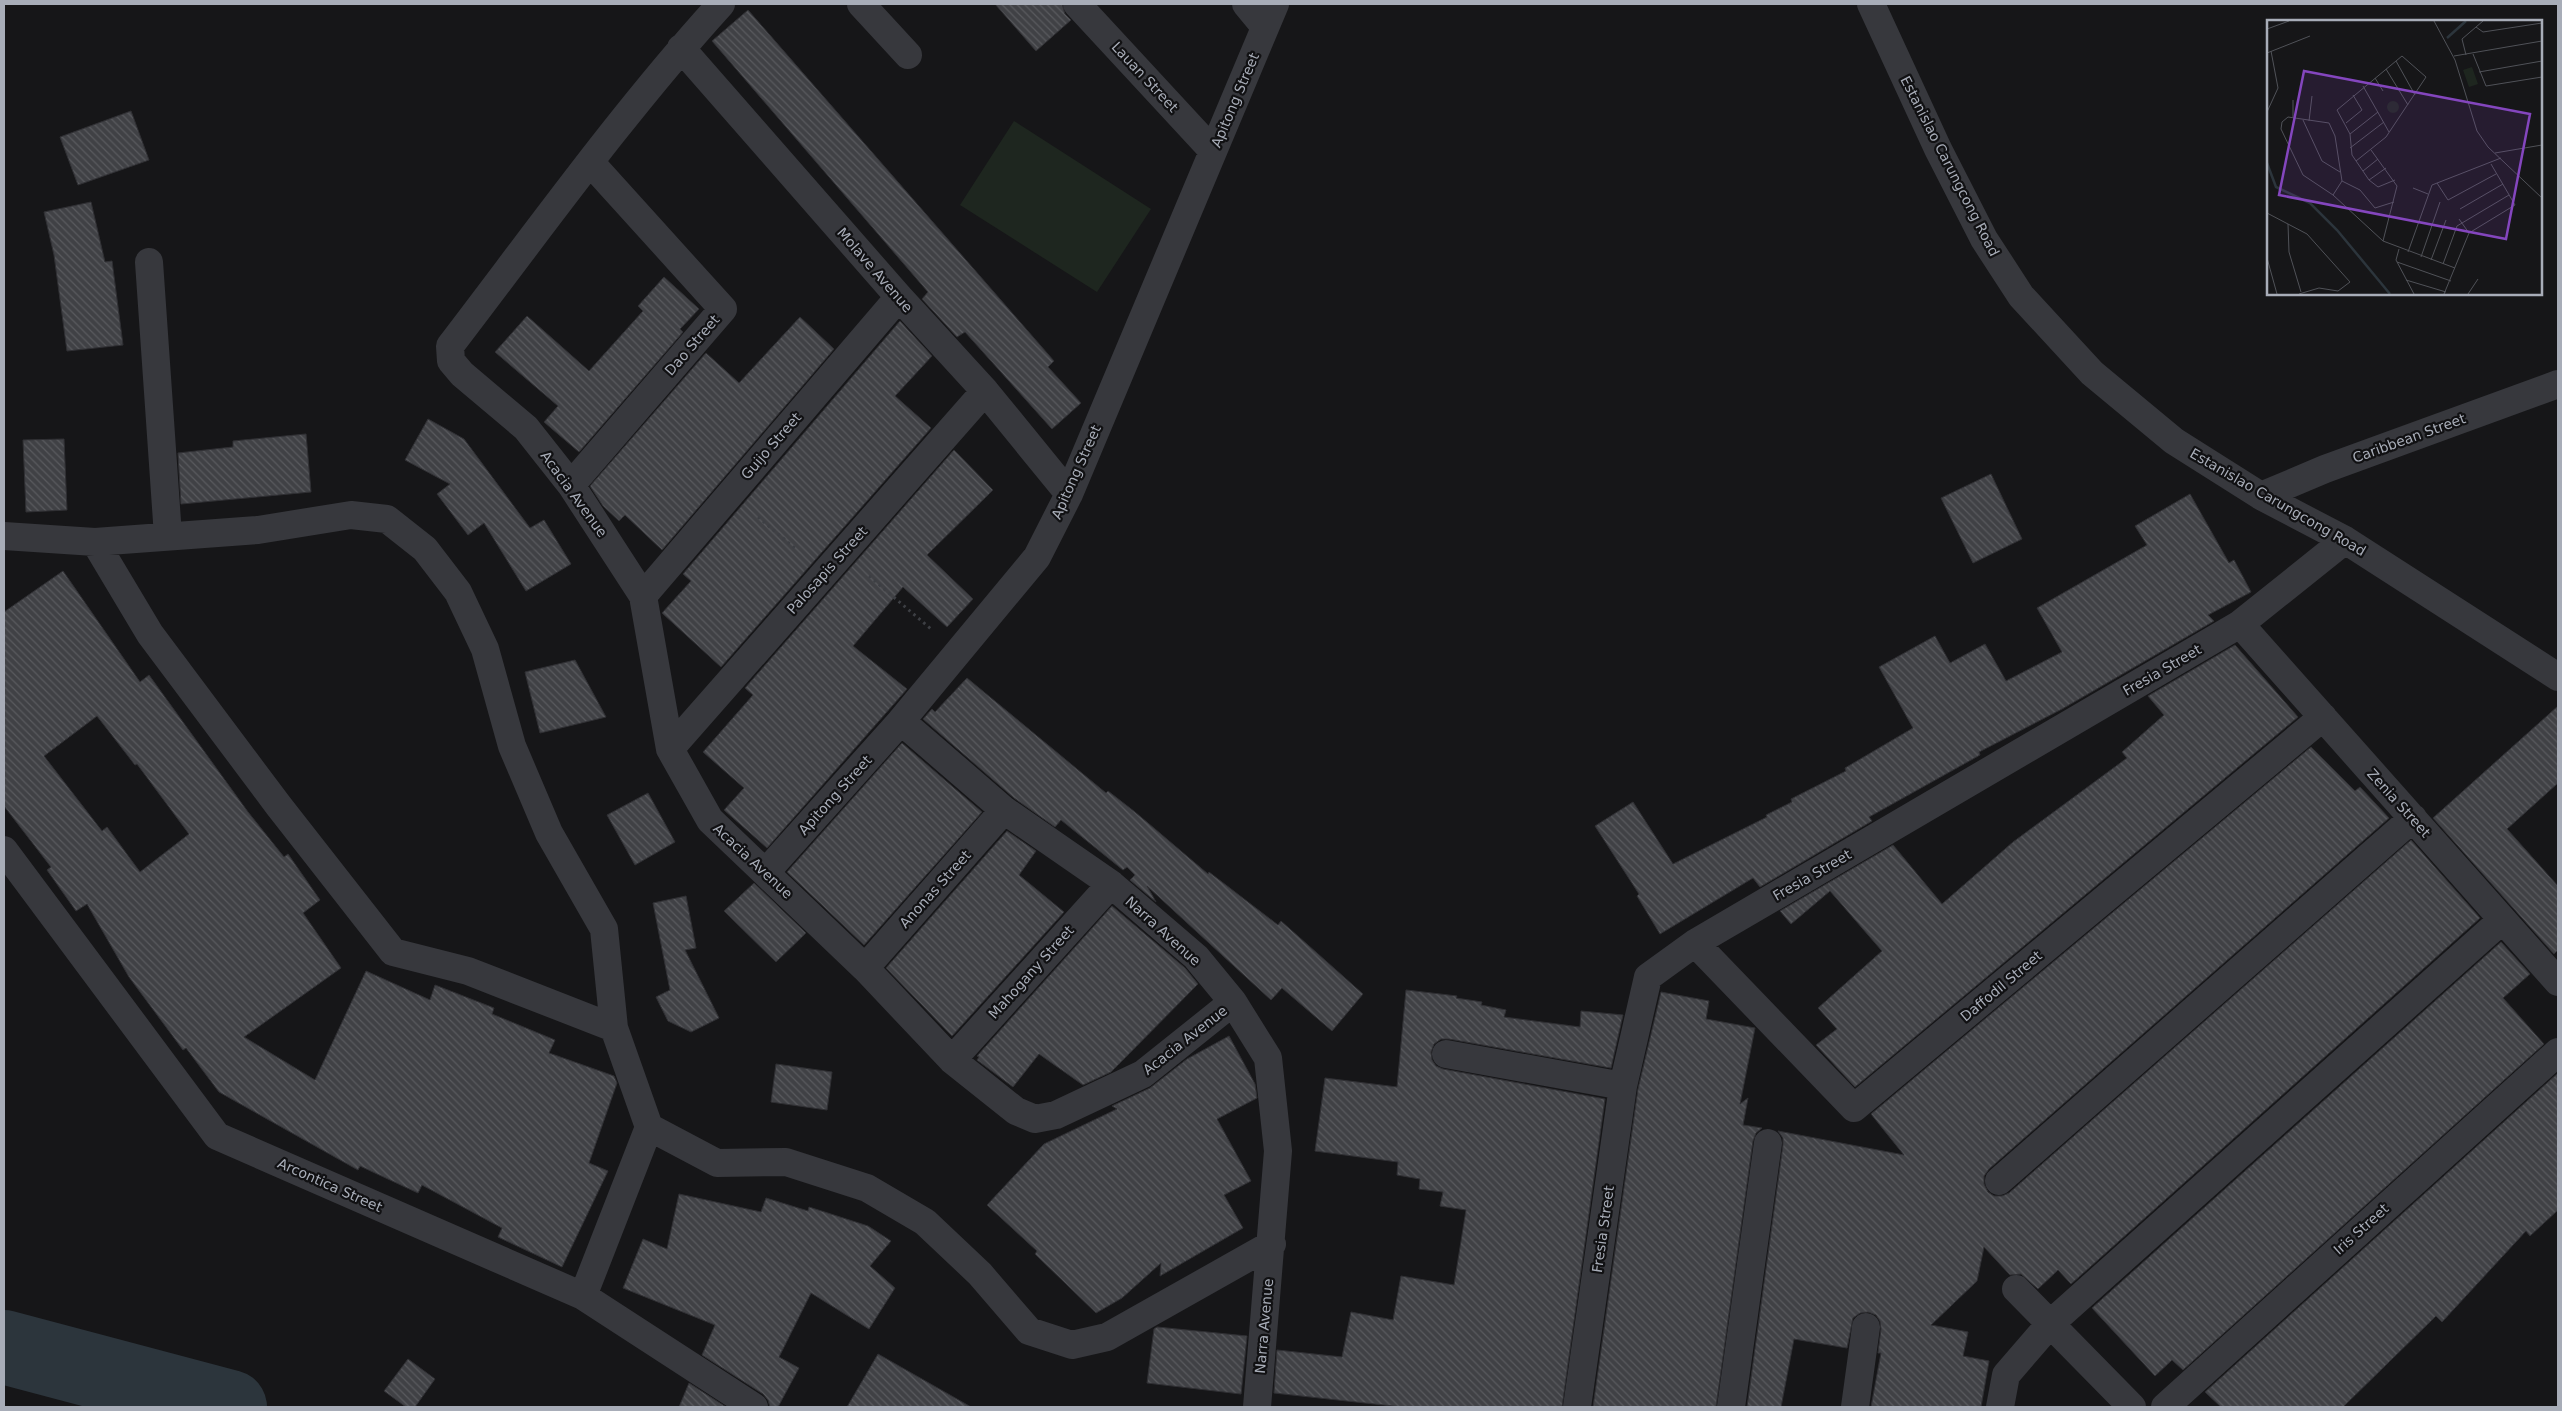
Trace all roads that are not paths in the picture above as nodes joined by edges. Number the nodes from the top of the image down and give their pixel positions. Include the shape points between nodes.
1 (721, 4) edge
2 (861, 4) edge
3 (1076, 4) edge
4 (1246, 4) edge
5 (1871, 4) edge
6 (1270, 15) edge
7 (681, 48) junction
8 (908, 55) dead end
9 (1213, 151) junction
10 (590, 162) junction
11 (149, 262) dead end
12 (899, 297) junction
13 (2558, 384) edge
14 (985, 391) junction
15 (572, 485) junction
16 (1069, 494) junction
17 (2261, 496) junction
18 (4, 536) edge
19 (168, 536) junction
20 (2345, 540) junction
21 (95, 542) junction
22 (643, 596) junction
23 (2240, 624) junction
24 (2558, 677) edge
25 (2323, 717) junction
26 (901, 721) junction
27 (670, 749) junction
28 (1004, 810) junction
29 (2413, 818) junction
30 (4, 850) edge
31 (766, 872) junction
32 (1111, 884) junction
33 (2502, 920) junction
34 (1695, 944) junction
35 (865, 968) junction
36 (2558, 982) edge
37 (1233, 1002) junction
38 (614, 1028) junction
39 (2558, 1052) edge
40 (1446, 1054) dead end
41 (952, 1060) junction
42 (1623, 1086) junction
43 (649, 1128) junction
44 (1768, 1143) dead end
45 (1999, 1181) dead end
46 (1272, 1244) junction
47 (2016, 1289) dead end
48 (583, 1296) junction
49 (2050, 1324) junction
50 (1866, 1327) dead end
51 (754, 1407) edge
52 (1257, 1407) edge
53 (1578, 1407) edge
54 (1731, 1407) edge
55 (1855, 1407) edge
56 (2000, 1407) edge
57 (2132, 1407) edge
58 (2165, 1407) edge

1 - 7 street
2 - 8 street
3 - 9 street, Lauan Street
4 - 6 street
5 - 17 street, Estanislao Carungcong Road via 1984,239 2021,296 2092,373 2174,441
6 - 9 street, Apitong Street
7 - 10 street
7 - 12 street, Molave Avenue
9 - 16 street, Apitong Street
10 - 15 street, Acacia Avenue via 450,346 451,361 462,374 526,428
10 - 15 street, Dao Street via 723,309
11 - 19 street
12 - 14 street, Molave Avenue
12 - 22 street, Guijo Street
13 - 17 street, Caribbean Street via 2325,469
14 - 16 street, Molave Avenue
14 - 27 street, Palosapis Street
15 - 22 street, Acacia Avenue
16 - 26 street, Apitong Street via 1037,557
17 - 20 street, Estanislao Carungcong Road
18 - 21 street
19 - 21 street
19 - 38 street via 258,530 351,514 387,519 424,549 458,592 485,649 512,746 549,833 604,929
20 - 23 street, Fresia Street
20 - 24 street, Estanislao Carungcong Road
21 - 38 street via 150,634 393,952 468,971
22 - 27 street, Acacia Avenue
23 - 25 street, Zenia Street
23 - 34 street, Fresia Street
25 - 29 street, Zenia Street
25 - 34 street, Daffodil Street via 1854,1108
26 - 28 street, Narra Avenue
26 - 31 street, Apitong Street
27 - 31 street, Acacia Avenue via 710,820
28 - 32 street, Narra Avenue
28 - 35 street, Anonas Street
29 - 33 street, Zenia Street
29 - 45 street
30 - 48 street, Arcontica Street via 218,1136
31 - 35 street, Acacia Avenue
32 - 37 street, Narra Avenue via 1196,957
32 - 41 street, Mahogany Street
33 - 36 street, Zenia Street
33 - 49 street
34 - 42 street, Fresia Street via 1648,977
35 - 41 street, Acacia Avenue
37 - 41 street, Acacia Avenue via 1143,1074 1056,1115 1035,1119 1016,1110
37 - 46 street, Narra Avenue via 1268,1058 1278,1151
38 - 43 street
39 - 58 street, Iris Street
40 - 42 street
42 - 53 street, Fresia Street
43 - 46 street via 717,1163 786,1162 867,1188 925,1222 980,1274 1029,1331 1072,1344 1107,1337
43 - 48 street
44 - 54 street
46 - 52 street, Narra Avenue
47 - 49 street
48 - 51 street, Arcontica Street
49 - 56 street via 2006,1375
49 - 57 street
50 - 55 street

